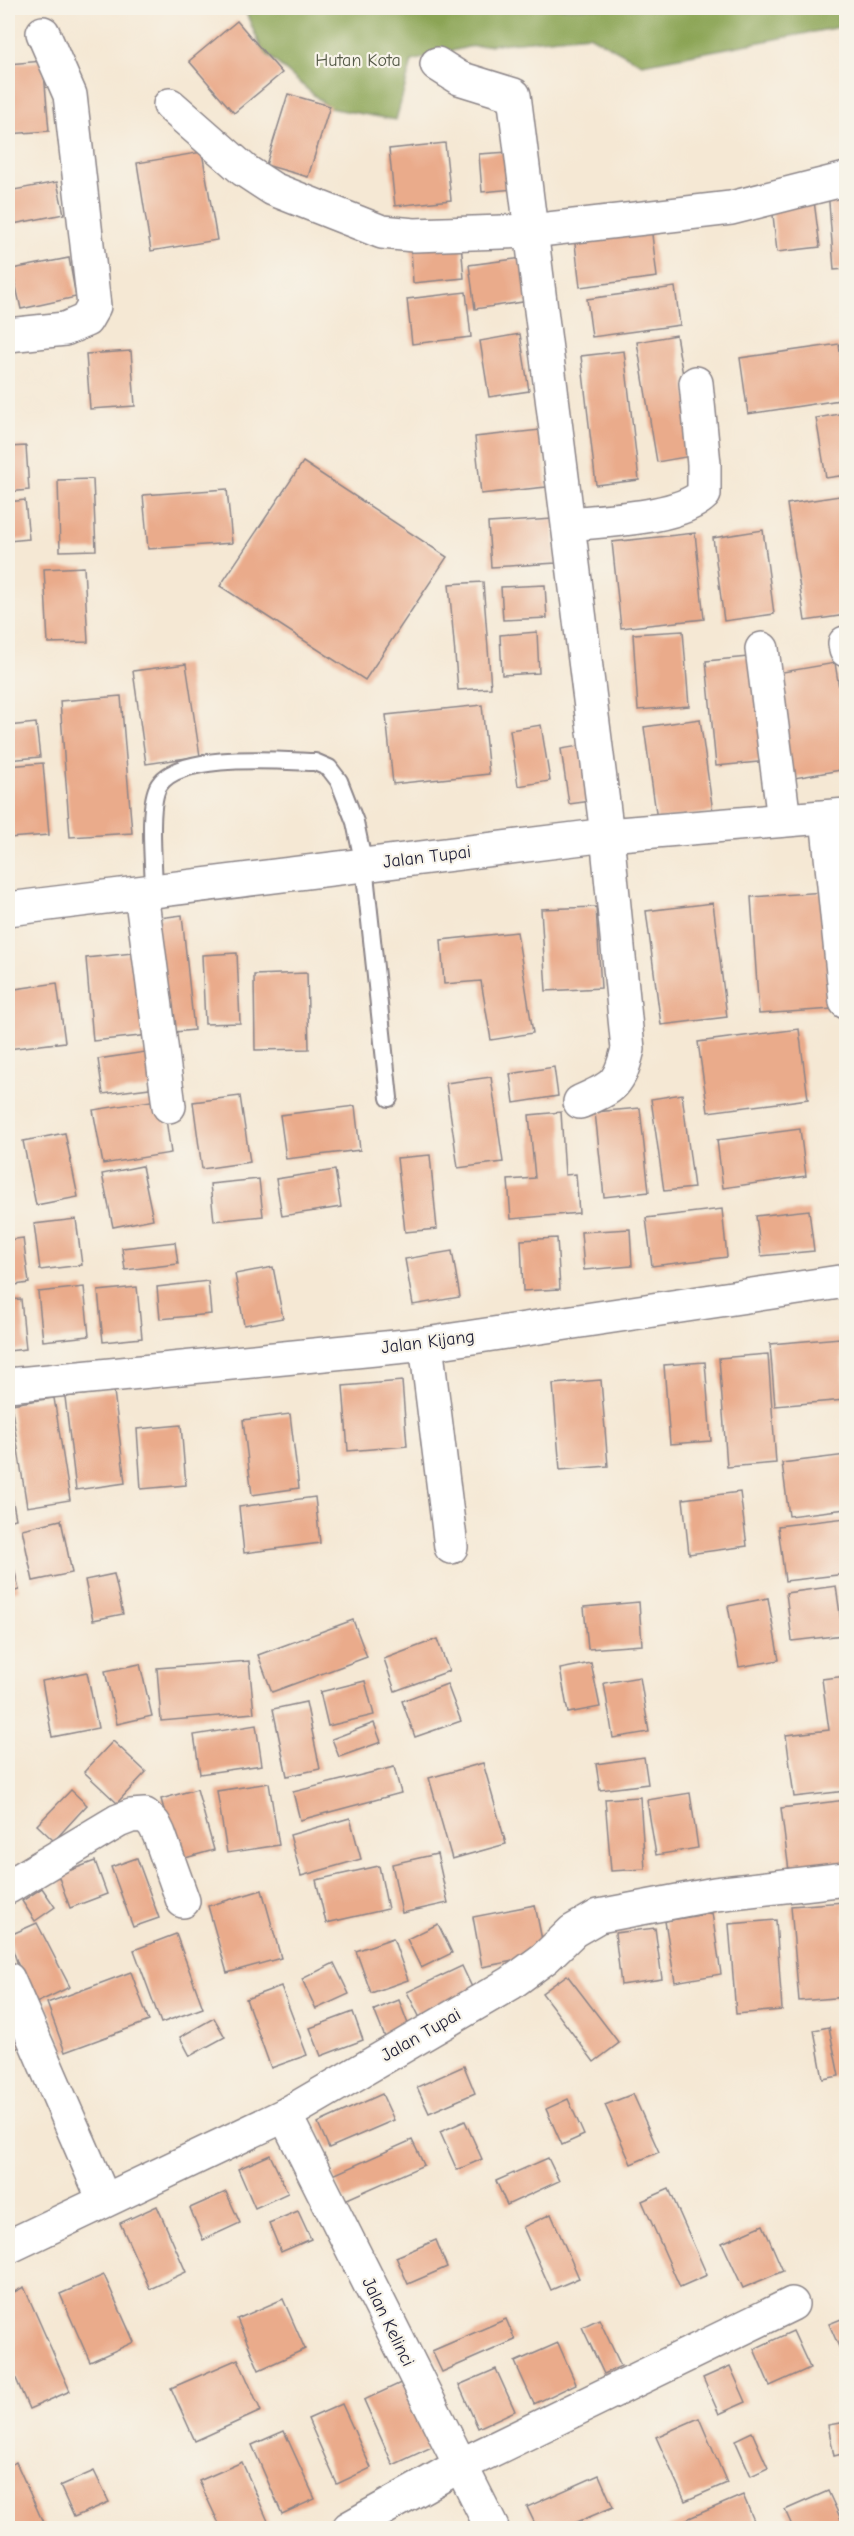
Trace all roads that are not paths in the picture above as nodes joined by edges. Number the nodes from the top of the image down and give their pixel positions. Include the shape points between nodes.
1 (43, 33) dead end
2 (437, 64) dead end
3 (170, 105) dead end
4 (846, 179) edge
5 (531, 231) junction
6 (8, 335) edge
7 (696, 383) dead end
8 (569, 524) junction
9 (762, 649) dead end
10 (837, 816) edge
11 (783, 820) junction
12 (607, 835) junction
13 (364, 865) junction
14 (148, 892) junction
15 (8, 909) edge
16 (846, 1002) edge
17 (389, 1098) dead end
18 (580, 1102) dead end
19 (169, 1106) dead end
20 (846, 1281) edge
21 (426, 1344) junction
22 (8, 1385) edge
23 (451, 1547) dead end
24 (846, 1879) edge
25 (8, 1887) edge
26 (183, 1901) dead end
27 (8, 1979) edge
28 (285, 2115) junction
29 (104, 2200) junction
30 (8, 2247) edge
31 (792, 2304) dead end
32 (459, 2466) junction
33 (349, 2529) edge
34 (492, 2529) edge

1 - 6 street via 70,95 94,306 86,320 65,329
2 - 5 street via 459,78 514,95
3 - 5 street via 244,170 273,189 382,232 414,236
4 - 5 street via 731,208
5 - 8 street
7 - 8 street via 704,494 695,503 670,512
8 - 12 street
9 - 11 street
10 - 11 street, Jalan Tupai
10 - 16 street
11 - 12 street, Jalan Tupai
12 - 13 street, Jalan Tupai
12 - 18 street via 628,1049 615,1084
13 - 14 street, Jalan Tupai
13 - 14 lane via 355,822 339,781 329,768 315,762 218,760 169,774 158,786 152,809
13 - 17 lane
14 - 15 street, Jalan Tupai
14 - 19 street
20 - 21 street, Jalan Kijang
21 - 22 street, Jalan Kijang
21 - 23 street
24 - 28 street, Jalan Tupai via 715,1894 598,1916 573,1931 546,1958 511,1983
25 - 26 street via 118,1821 145,1815 159,1834
27 - 29 street
28 - 29 street, Jalan Tupai
28 - 32 street, Jalan Kelinci
29 - 30 street, Jalan Tupai
31 - 32 street
32 - 33 street
32 - 34 street, Jalan Kelinci

